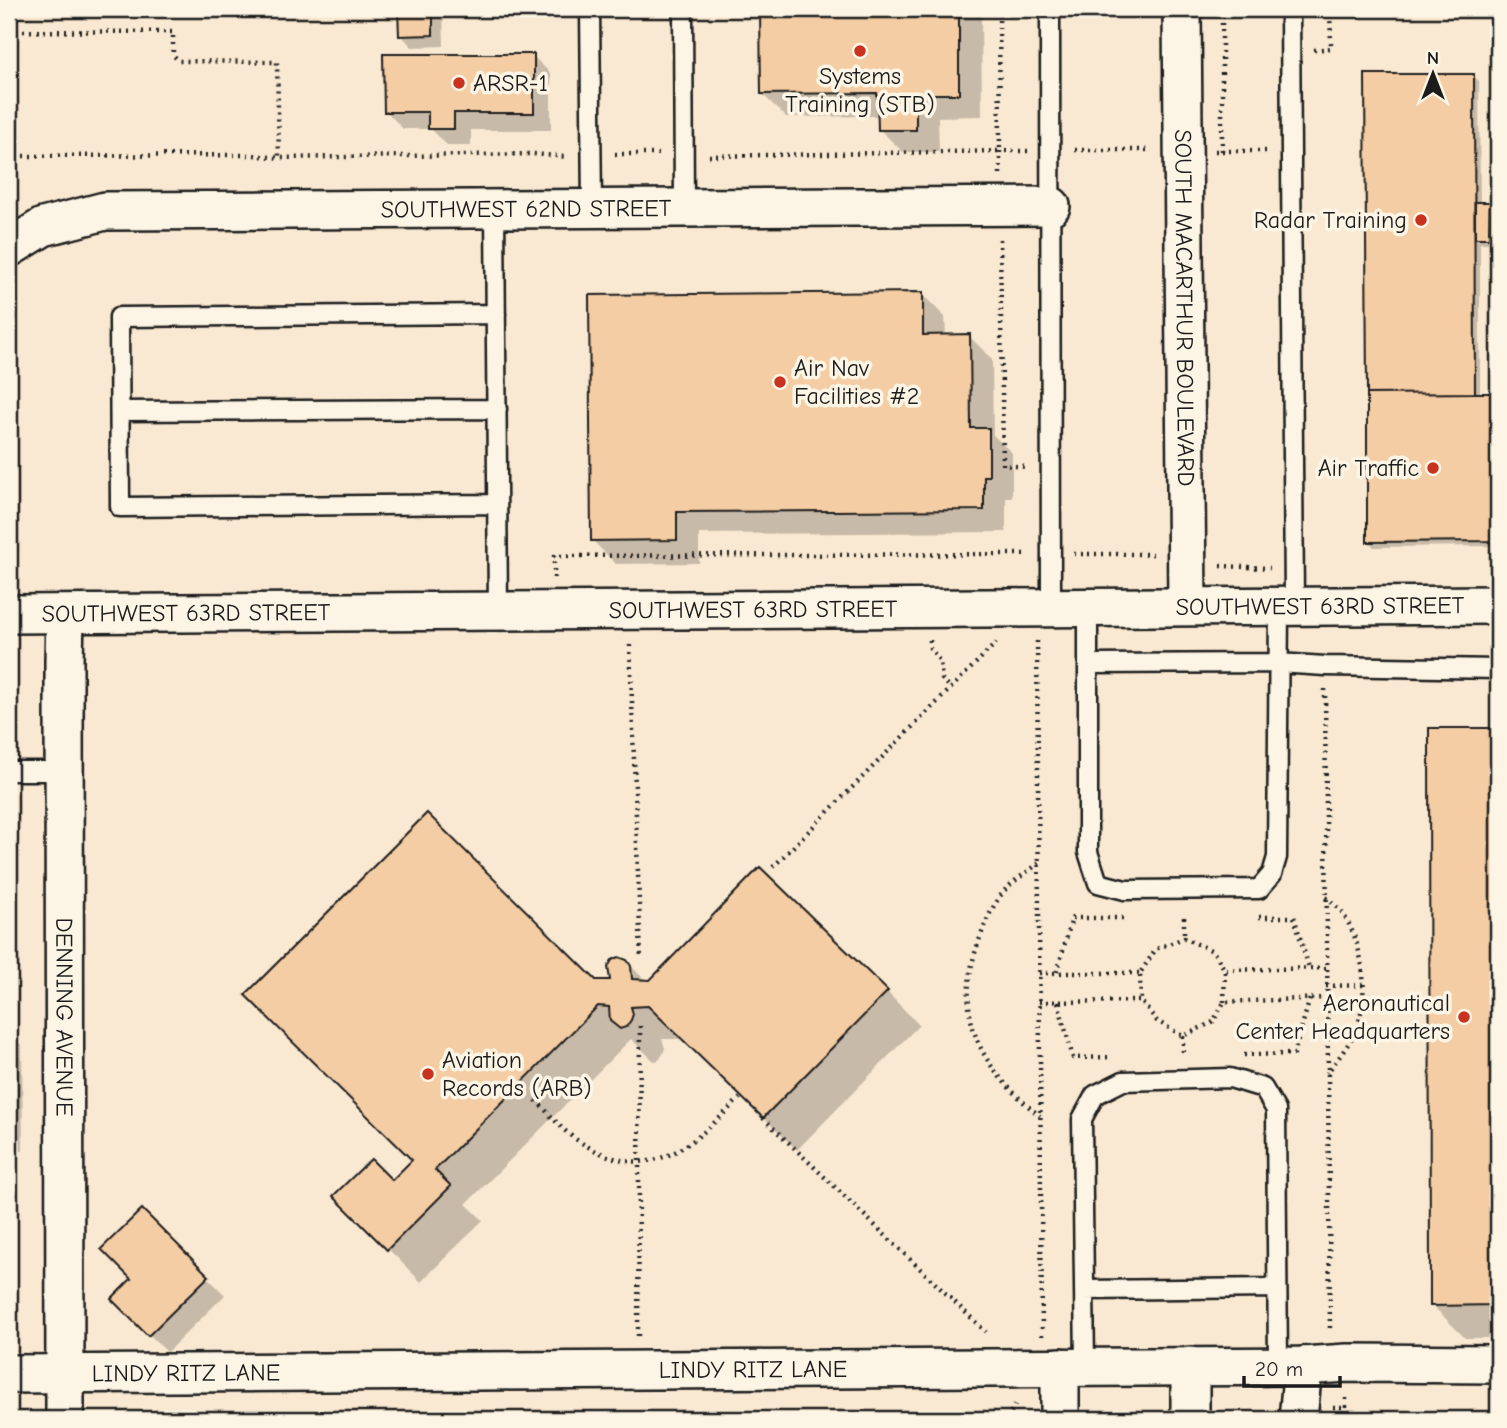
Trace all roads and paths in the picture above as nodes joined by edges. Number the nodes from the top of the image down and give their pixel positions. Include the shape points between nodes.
1 (590, 9) edge
2 (683, 9) edge
3 (1049, 9) edge
4 (1182, 9) edge
5 (1222, 9) edge
6 (1290, 9) edge
7 (9, 31) edge
8 (1000, 151) dead end
9 (1222, 151) dead end
10 (9, 156) edge
11 (1051, 206) junction
12 (1000, 207) junction
13 (495, 208) junction
14 (592, 208) junction
15 (684, 208) junction
16 (9, 248) edge
17 (496, 314) junction
18 (497, 409) junction
19 (120, 411) junction
20 (1032, 467) dead end
21 (497, 504) junction
22 (1498, 605) edge
23 (1187, 606) junction
24 (1286, 606) junction
25 (1051, 607) junction
26 (498, 612) junction
27 (9, 614) edge
28 (65, 615) junction
29 (1088, 621) junction
30 (929, 636) dead end
31 (1001, 638) dead end
32 (630, 640) dead end
33 (1278, 663) junction
34 (1088, 664) junction
35 (1325, 666) junction
36 (1498, 669) edge
37 (951, 688) junction
38 (9, 771) edge
39 (64, 771) junction
40 (1039, 863) dead end
41 (773, 867) dead end
42 (1326, 897) junction
43 (1170, 917) dead end
44 (1184, 917) junction
45 (1198, 917) dead end
46 (1253, 917) dead end
47 (1128, 918) dead end
48 (1184, 939) junction
49 (641, 959) dead end
50 (1309, 968) junction
51 (1326, 968) junction
52 (1225, 970) junction
53 (1057, 972) junction
54 (1040, 973) junction
55 (1140, 973) junction
56 (1365, 985) junction
57 (1326, 986) junction
58 (1310, 998) junction
59 (1326, 998) junction
60 (1141, 1001) junction
61 (1040, 1002) junction
62 (1058, 1002) junction
63 (1224, 1002) junction
64 (640, 1024) dead end
65 (1183, 1036) junction
66 (1238, 1055) dead end
67 (1169, 1056) dead end
68 (1114, 1057) dead end
69 (1327, 1073) junction
70 (740, 1098) dead end
71 (536, 1100) dead end
72 (1040, 1117) junction
73 (763, 1118) dead end
74 (638, 1163) junction
75 (1277, 1289) junction
76 (1084, 1290) junction
77 (987, 1333) dead end
78 (638, 1344) dead end
79 (1304, 1358) junction
80 (1076, 1359) junction
81 (1498, 1364) edge
82 (1190, 1366) junction
83 (9, 1374) edge
84 (65, 1374) junction
85 (1346, 1396) dead end
86 (1017, 1401) dead end
87 (1312, 1414) edge
88 (65, 1419) edge
89 (1010, 1419) edge
90 (1060, 1419) edge
91 (1190, 1419) edge

1 - 14 lane
2 - 15 lane
3 - 11 lane
4 - 23 street, SOUTH MACARTHUR BOULEVARD
5 - 9 path
6 - 24 lane
7 - 10 path via 173,32 173,55 179,61 277,62 279,158
8 - 12 path
11 - 12 street, SOUTHWEST 62ND STREET
11 - 25 lane
12 - 15 street, SOUTHWEST 62ND STREET
12 - 20 path via 1003,465
13 - 14 street, SOUTHWEST 62ND STREET
13 - 16 street, SOUTHWEST 62ND STREET via 105,211 43,227
13 - 17 lane
14 - 15 street, SOUTHWEST 62ND STREET
17 - 18 lane
17 - 19 lane via 119,317
18 - 19 lane
18 - 21 lane
19 - 21 lane via 120,507
21 - 26 lane
22 - 24 street, SOUTHWEST 63RD STREET
23 - 24 street, SOUTHWEST 63RD STREET
23 - 29 street, SOUTHWEST 63RD STREET
24 - 33 lane
25 - 26 street, SOUTHWEST 63RD STREET
25 - 29 street, SOUTHWEST 63RD STREET
26 - 28 street, SOUTHWEST 63RD STREET
27 - 28 street, SOUTHWEST 63RD STREET
28 - 39 street, DENNING AVENUE
29 - 34 lane
29 - 54 path via 1037,637
30 - 37 path via 942,679
31 - 37 path
32 - 49 path
33 - 34 lane
33 - 34 lane via 1277,857 1272,874 1259,889 1152,890 1098,883 1088,852
33 - 35 lane
35 - 36 lane
35 - 42 path
37 - 41 path
38 - 39 lane
39 - 84 street, DENNING AVENUE
40 - 72 path via 1005,890 989,914 976,948 969,990 973,1033 987,1062 1012,1094
42 - 51 path
42 - 56 path via 1349,925
43 - 44 path
44 - 45 path
44 - 48 path
46 - 50 path via 1294,916
47 - 53 path via 1072,918
48 - 52 path via 1213,951
48 - 55 path via 1156,949
50 - 51 path
50 - 52 path
51 - 57 path
52 - 63 path
53 - 54 path
53 - 55 path
54 - 61 path
55 - 60 path
56 - 57 path
56 - 69 path via 1360,1019
57 - 59 path
58 - 59 path
58 - 63 path
58 - 66 path via 1294,1054
59 - 69 path
60 - 62 path
60 - 65 path via 1157,1021
61 - 62 path
61 - 72 path
62 - 68 path via 1073,1058
63 - 65 path via 1213,1022
64 - 74 path
65 - 67 path via 1183,1056
69 - 79 path
70 - 74 path via 703,1134 672,1155
71 - 74 path via 572,1137 604,1155
72 - 80 path via 1042,1343
73 - 77 path
74 - 78 path
75 - 76 lane
75 - 76 lane via 1276,1110 1263,1088 1230,1078 1123,1081 1095,1095 1082,1119
75 - 79 lane
76 - 80 lane
79 - 81 street, LINDY RITZ LANE via 1347,1363
79 - 82 street, LINDY RITZ LANE
79 - 87 street
80 - 82 street, LINDY RITZ LANE
80 - 84 street, LINDY RITZ LANE
80 - 90 street
82 - 91 street
83 - 84 street, LINDY RITZ LANE
84 - 88 street, DENNING AVENUE
85 - 87 path via 1346,1408
86 - 89 path

